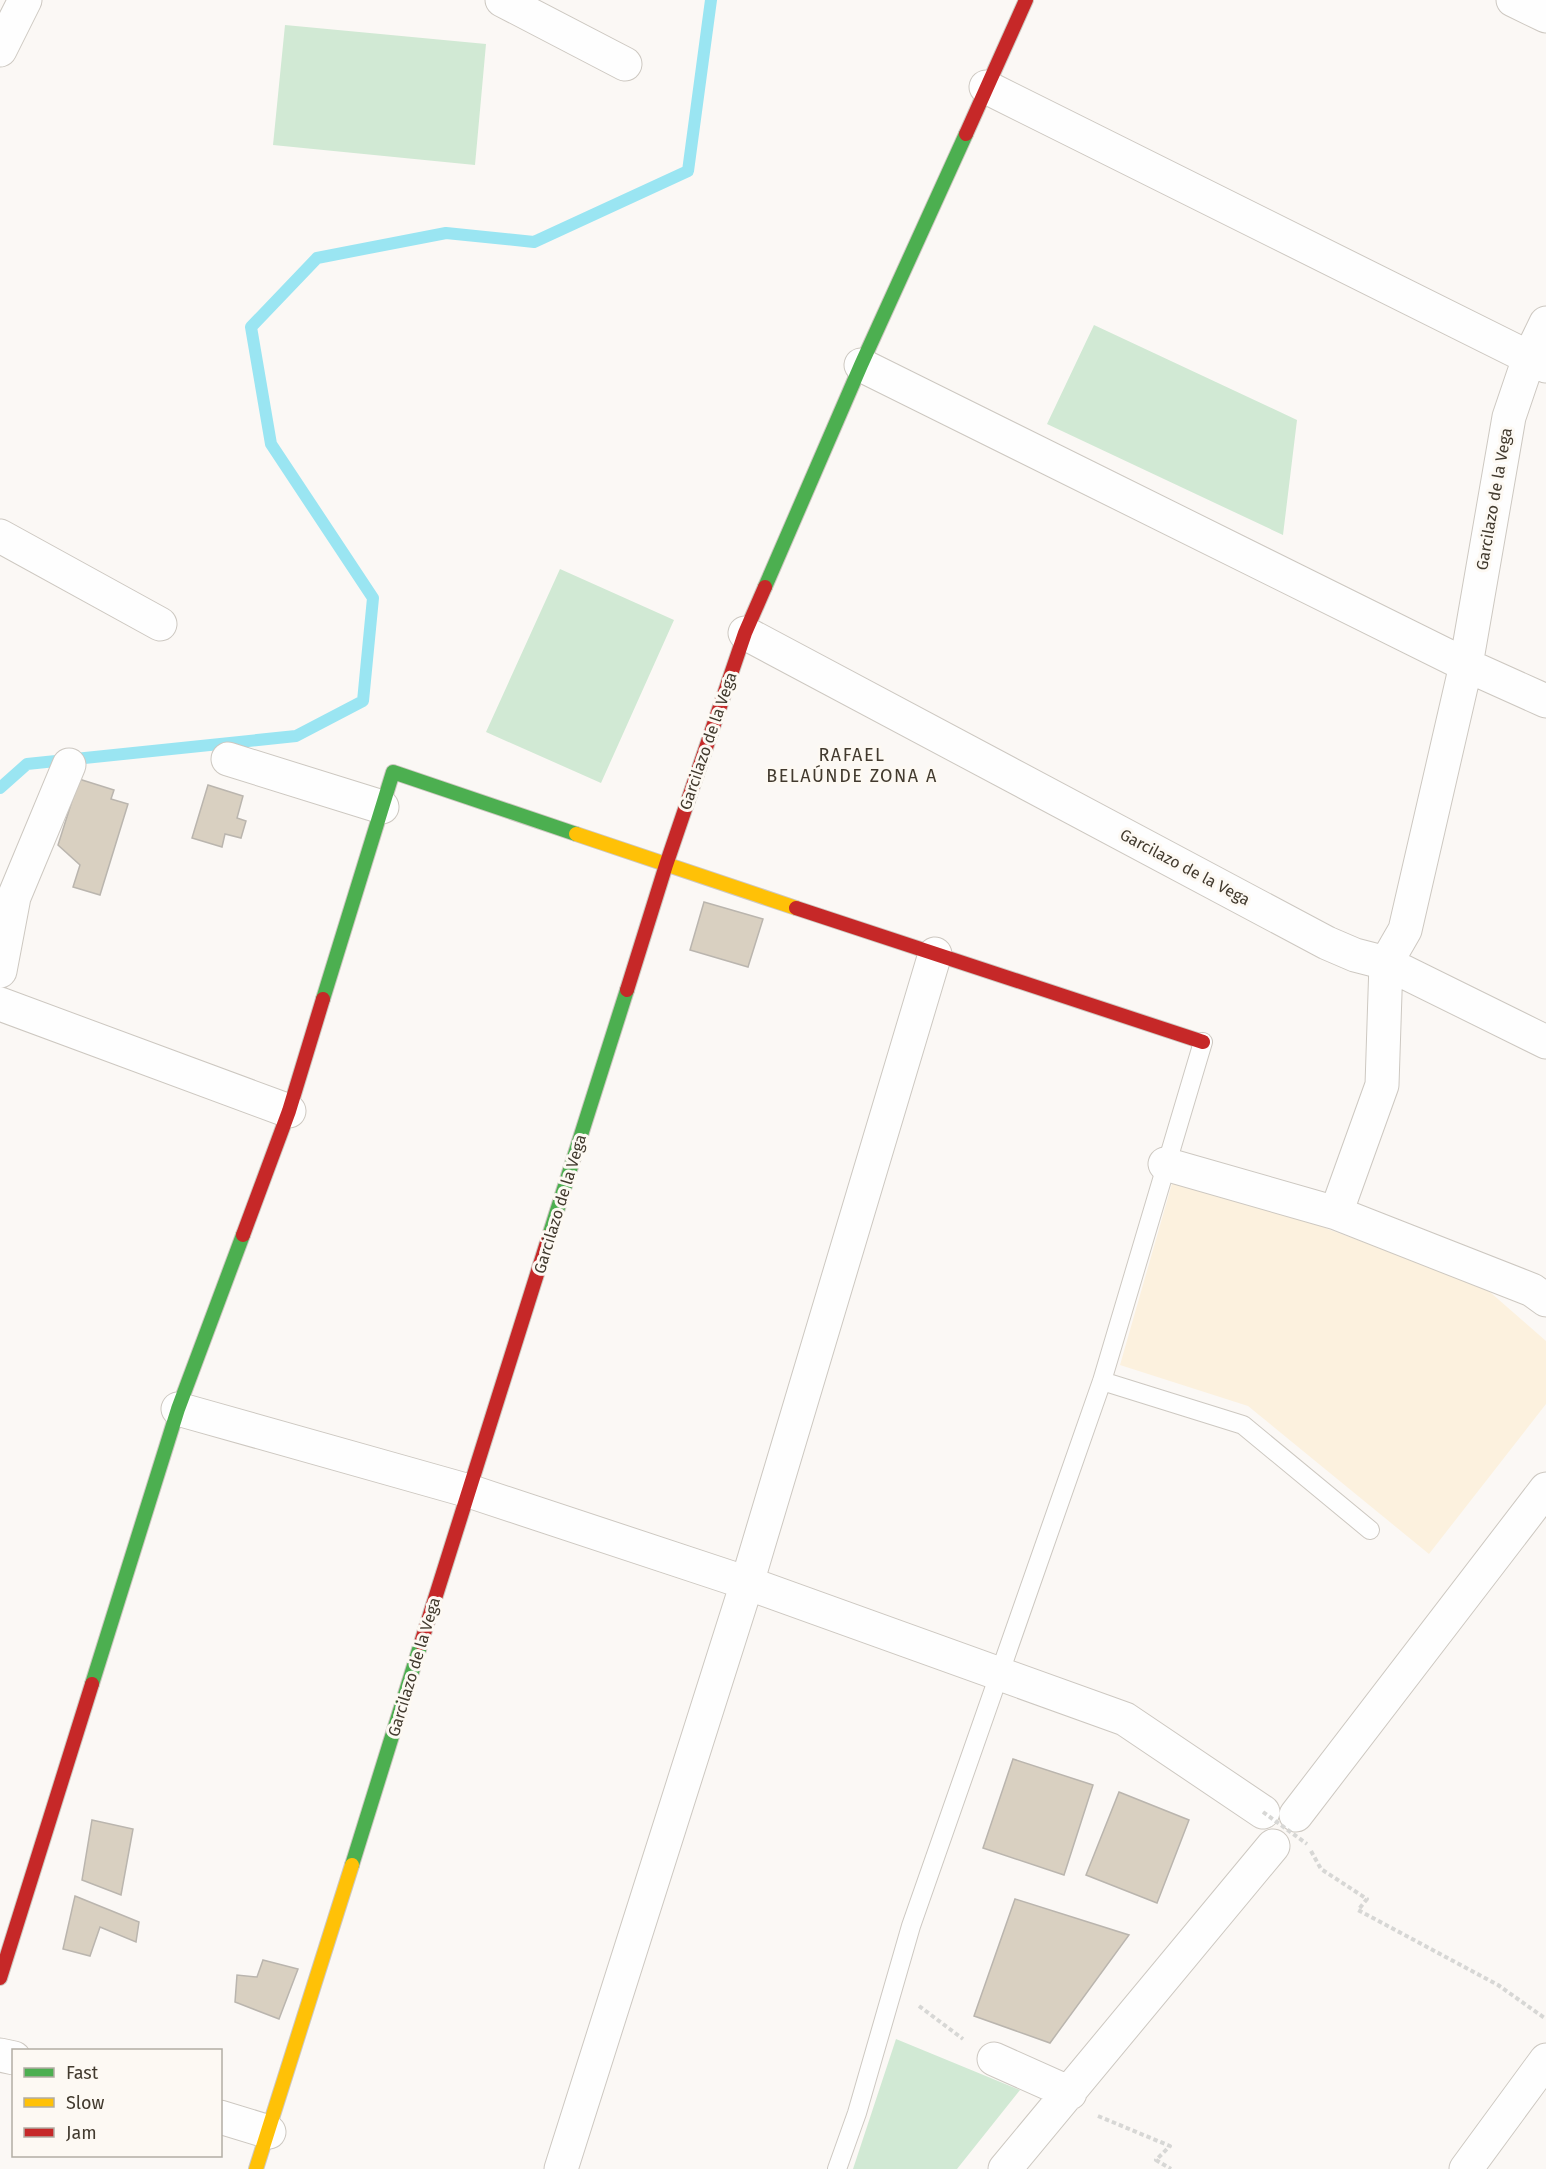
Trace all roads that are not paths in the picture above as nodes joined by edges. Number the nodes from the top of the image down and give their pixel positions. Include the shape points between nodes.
1 (25, 0) edge
2 (502, 0) edge
3 (1026, 0) edge
4 (1513, 0) edge
5 (1546, 16) edge
6 (0, 50) edge
7 (626, 64) dead end
8 (986, 87) junction
9 (1546, 323) edge
10 (1538, 362) edge
11 (861, 365) junction
12 (0, 536) edge
13 (160, 624) dead end
14 (745, 633) junction
15 (1466, 664) junction
16 (1546, 701) edge
17 (228, 759) dead end
18 (69, 765) dead end
19 (381, 807) junction
20 (666, 865) junction
21 (935, 954) junction
22 (1386, 963) junction
23 (0, 971) edge
24 (0, 1004) edge
25 (1203, 1042) joint
26 (1546, 1042) edge
27 (289, 1111) junction
28 (1165, 1164) junction
29 (1336, 1213) junction
30 (1546, 1300) edge
31 (1102, 1381) junction
32 (178, 1409) junction
33 (1546, 1490) edge
34 (469, 1491) junction
35 (1370, 1530) dead end
36 (747, 1583) junction
37 (1001, 1674) junction
38 (1263, 1812) road end
39 (1301, 1830) road end
40 (1273, 1846) dead end
41 (0, 1978) edge
42 (994, 2059) road end
43 (1546, 2060) edge
44 (1066, 2097) junction
45 (222, 2118) edge
46 (269, 2132) junction
47 (256, 2169) edge
48 (561, 2169) edge
49 (837, 2169) edge
50 (1005, 2169) edge
51 (1466, 2169) edge

1 - 6 street
2 - 7 street
3 - 8 street
4 - 5 street
8 - 10 street
8 - 11 street
9 - 10 street, Garcilazo de la Vega
10 - 15 street, Garcilazo de la Vega via 1509,417
11 - 14 street
11 - 15 street
12 - 13 street
14 - 20 street, Garcilazo de la Vega
14 - 22 street, Garcilazo de la Vega via 1327,943
15 - 16 street
15 - 22 street, Garcilazo de la Vega via 1405,930
17 - 19 street
18 - 23 street via 14,897
19 - 20 street via 393,772
19 - 27 street
20 - 21 street
20 - 34 street, Garcilazo de la Vega
21 - 25 street
21 - 36 street
22 - 26 street
22 - 29 street via 1382,1085
24 - 27 street
25 - 28 lane
27 - 32 street
28 - 29 street
28 - 31 lane
29 - 30 street via 1532,1290
31 - 35 lane via 1243,1425
31 - 37 lane
32 - 34 street
32 - 41 street
33 - 39 street
34 - 36 street
34 - 46 street, Garcilazo de la Vega
36 - 37 street
36 - 48 street
37 - 38 street via 1125,1719
37 - 49 lane via 911,1926
40 - 44 street
42 - 44 street
43 - 51 street
44 - 50 street
45 - 46 street
46 - 47 street, Garcilazo de la Vega

